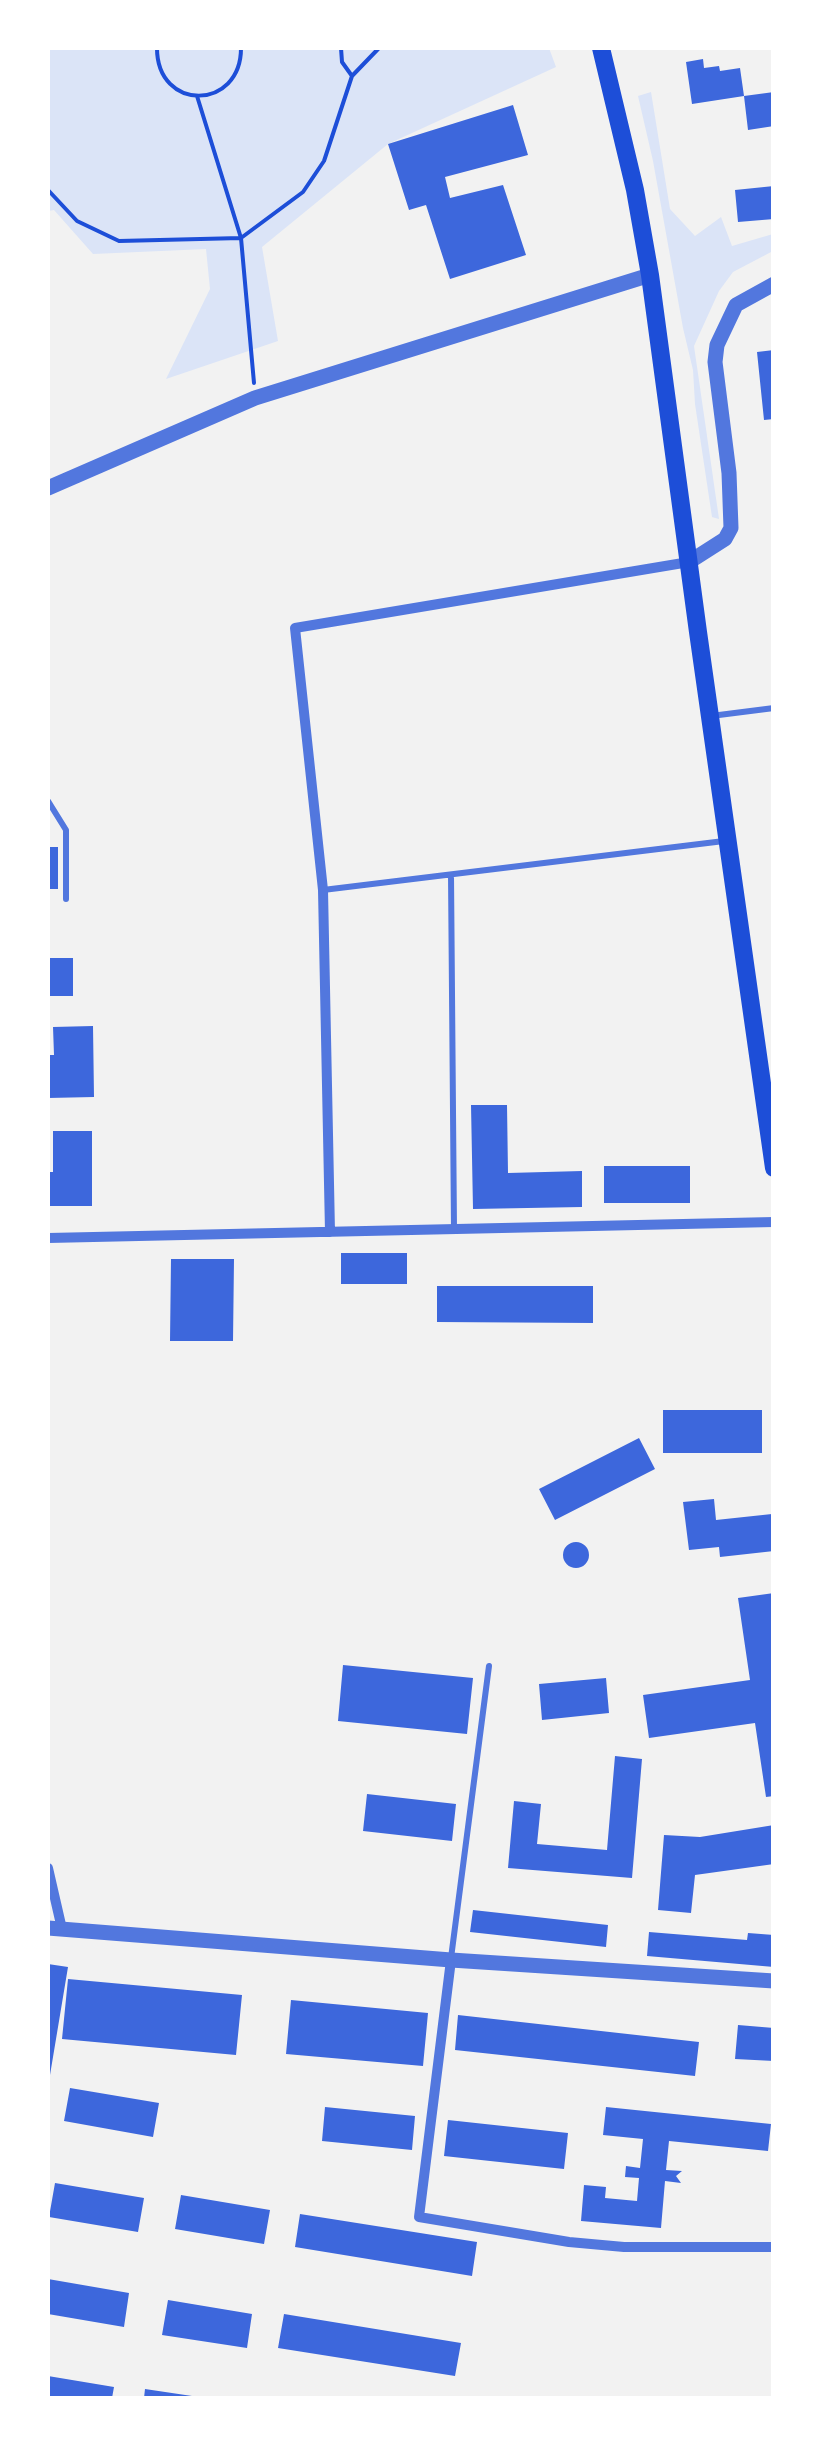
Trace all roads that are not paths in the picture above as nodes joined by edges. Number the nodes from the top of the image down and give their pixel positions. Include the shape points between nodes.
1 (602, 48) edge
2 (650, 275) junction
3 (774, 284) edge
4 (48, 488) edge
5 (689, 562) junction
6 (774, 708) edge
7 (710, 716) junction
8 (48, 802) edge
9 (727, 840) junction
10 (451, 875) junction
11 (323, 890) junction
12 (66, 899) dead end
13 (774, 1168) edge
14 (774, 1222) edge
15 (454, 1229) junction
16 (330, 1232) junction
17 (48, 1238) edge
18 (489, 1666) dead end
19 (48, 1868) edge
20 (55, 1928) edge
21 (451, 1960) junction
22 (774, 1981) edge
23 (774, 2247) edge

1 - 2 main road
2 - 4 street via 255,398
2 - 5 main road
3 - 5 street via 736,305 717,346 731,528
5 - 7 main road
5 - 11 street via 295,628
6 - 7 lane
7 - 9 main road
8 - 12 lane via 66,830
9 - 10 lane
9 - 13 main road
10 - 11 lane
10 - 15 lane
11 - 16 street
14 - 15 street
15 - 16 street
16 - 17 street
18 - 21 lane
19 - 20 street
20 - 21 street
21 - 22 street
21 - 23 street via 420,2218 624,2248

